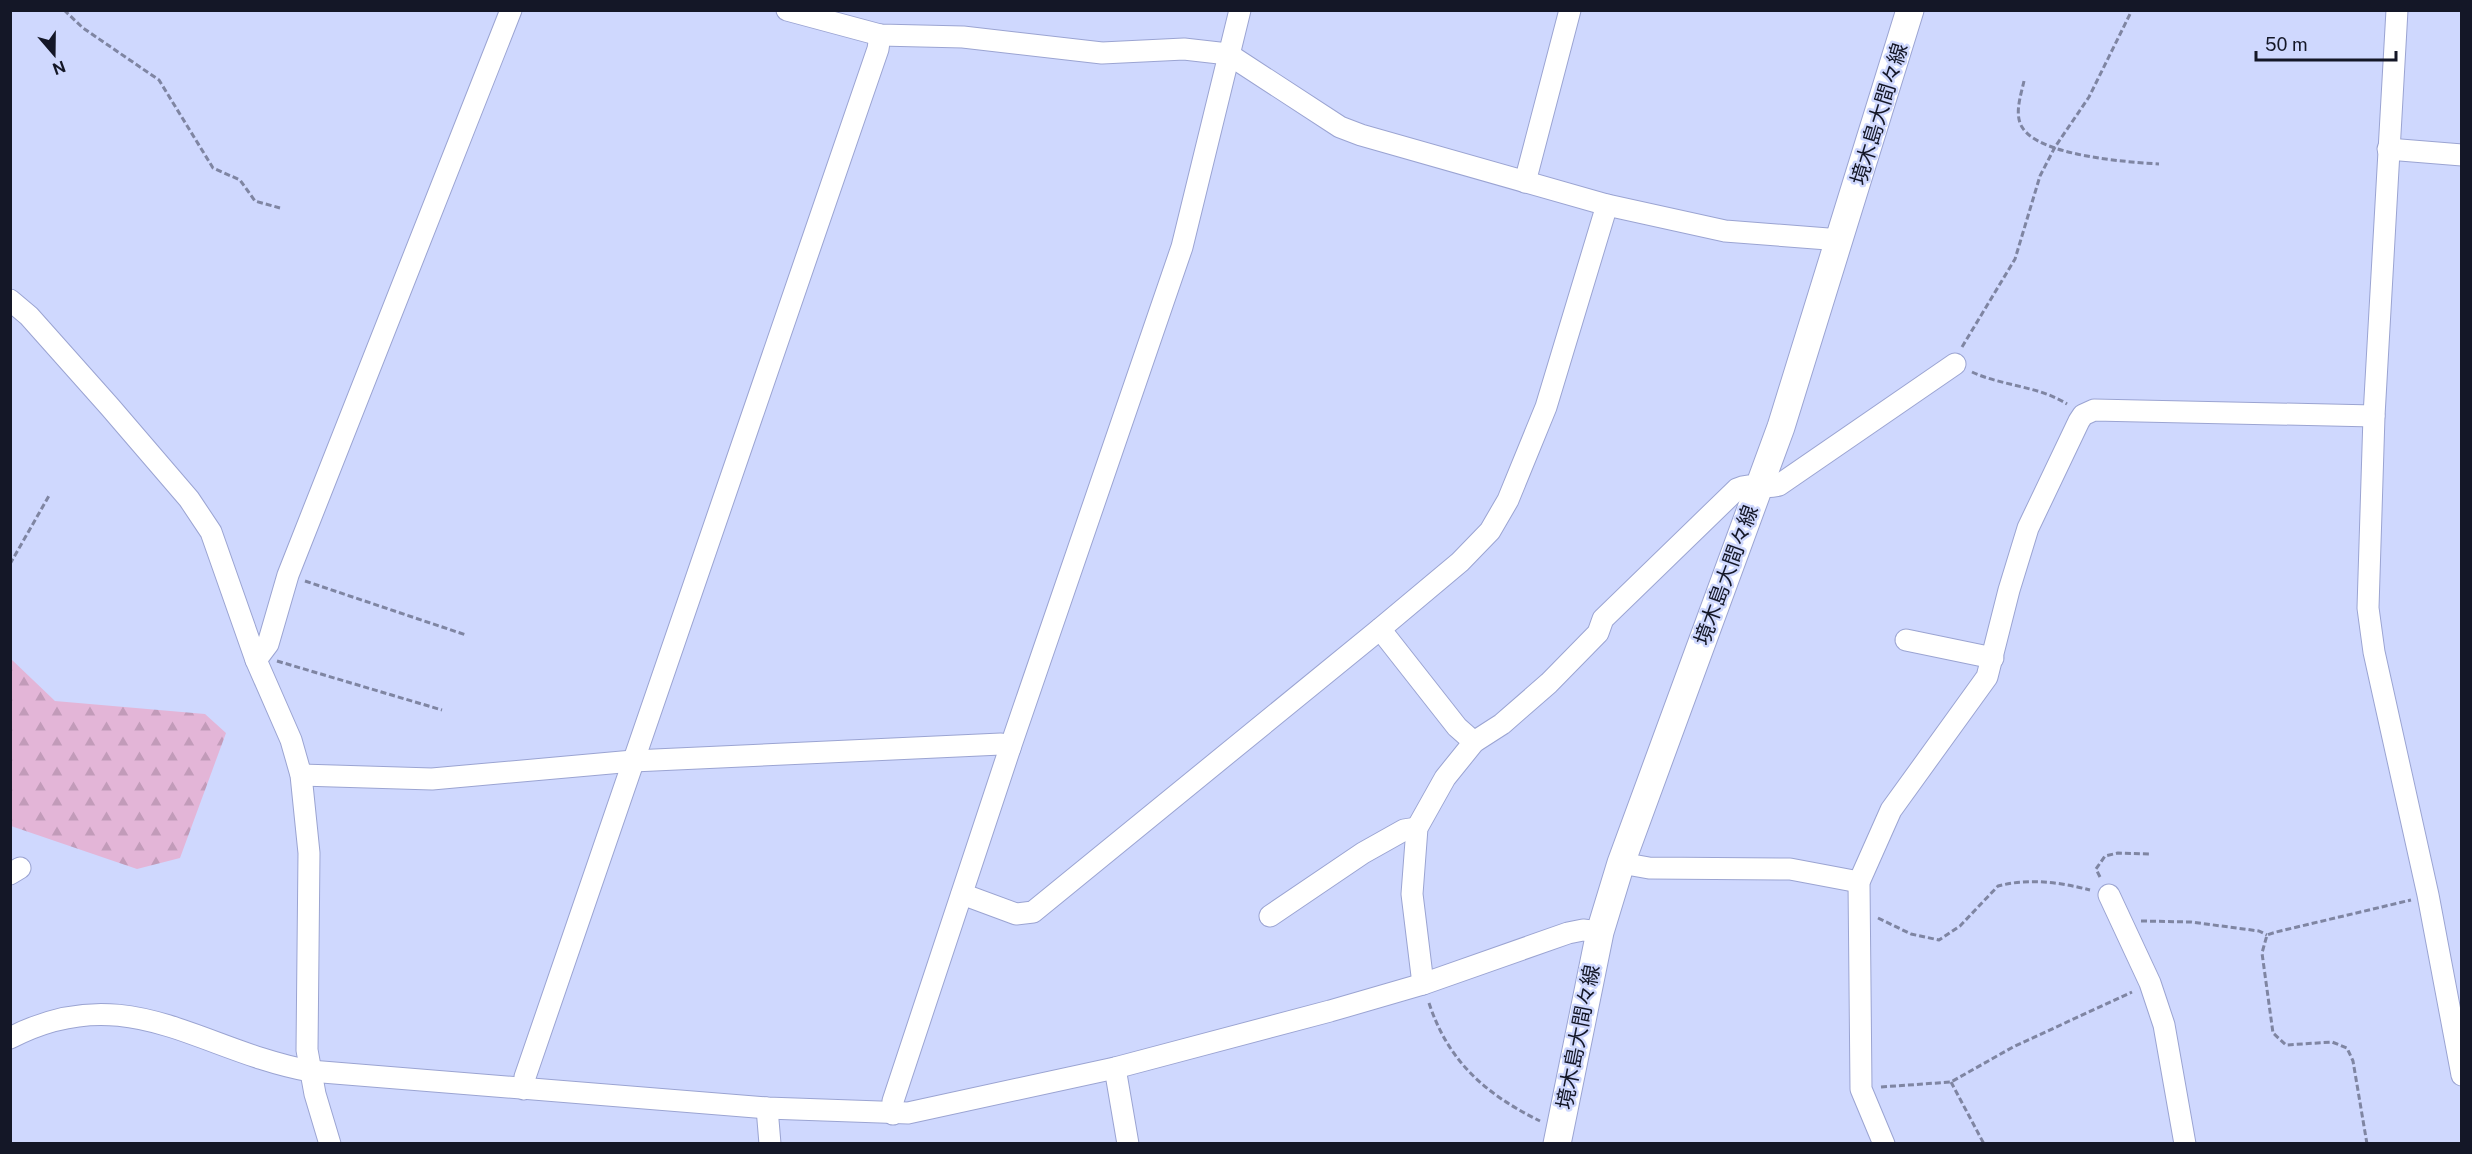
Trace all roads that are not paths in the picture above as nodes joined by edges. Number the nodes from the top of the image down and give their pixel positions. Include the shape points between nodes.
1 (511, 10) edge
2 (1240, 10) edge
3 (1570, 10) edge
4 (1911, 10) edge
5 (2397, 10) edge
6 (800, 12) edge
7 (880, 35) junction
8 (1228, 54) junction
9 (2388, 149) junction
10 (2462, 155) edge
11 (1525, 182) junction
12 (1607, 205) junction
13 (1841, 240) junction
14 (10, 300) edge
15 (1955, 364) road end
16 (2374, 416) junction
17 (1759, 486) junction
18 (1380, 629) junction
19 (1906, 640) dead end
20 (262, 652) junction
21 (1993, 658) junction
22 (1474, 742) junction
23 (1010, 748) junction
24 (633, 761) junction
25 (301, 775) junction
26 (1417, 828) junction
27 (1621, 863) junction
28 (1859, 882) junction
29 (962, 894) junction
30 (2109, 895) road end
31 (1270, 916) dead end
32 (1600, 932) junction
33 (1423, 984) junction
34 (10, 1038) edge
35 (1115, 1068) junction
36 (310, 1071) junction
37 (2462, 1075) edge
38 (524, 1089) junction
39 (767, 1108) junction
40 (892, 1114) junction
41 (1559, 1137) edge
42 (330, 1143) edge
43 (770, 1143) edge
44 (1128, 1143) edge
45 (1884, 1143) edge
46 (2185, 1143) edge

1 - 20 street via 288,575
2 - 8 street
3 - 11 street
4 - 13 main road, 境木島大間々線
5 - 9 street
6 - 7 street
7 - 8 street via 963,37 1102,53 1184,49
7 - 24 street
8 - 11 street via 1340,127
8 - 23 street via 1182,247
9 - 10 street
9 - 16 street
11 - 12 street
12 - 13 street via 1725,231
12 - 18 street via 1546,407 1500,518 1460,562
13 - 17 main road, 境木島大間々線
14 - 20 street via 29,316 189,499 211,532
15 - 17 street via 1779,485
16 - 21 street via 2094,410 2084,415 2028,528 2008,590
16 - 37 street via 2368,581 2371,631
17 - 22 street via 1747,484 1721,502 1604,619 1598,633 1549,683 1502,724
17 - 27 main road, 境木島大間々線
18 - 22 street via 1457,727
18 - 29 street via 1033,912 1016,914
19 - 21 street
20 - 25 street
21 - 28 street via 1978,692 1891,810
22 - 26 street via 1444,778
23 - 24 street via 1001,744
23 - 29 street
24 - 25 street via 432,779
24 - 38 street
25 - 36 street via 310,861
26 - 31 street via 1404,830 1363,853
26 - 33 street via 1412,894
27 - 28 street via 1649,868 1790,869
27 - 32 main road, 境木島大間々線
28 - 45 street via 1861,1089
29 - 40 street
30 - 46 street via 2150,983 2164,1025
32 - 33 street via 1568,933
32 - 41 main road, 境木島大間々線
33 - 35 street
34 - 36 street via 54,1020 125,1015 177,1026 265,1060
35 - 40 street
35 - 44 street
36 - 38 street
36 - 42 street
38 - 39 street
39 - 40 street
39 - 43 street

